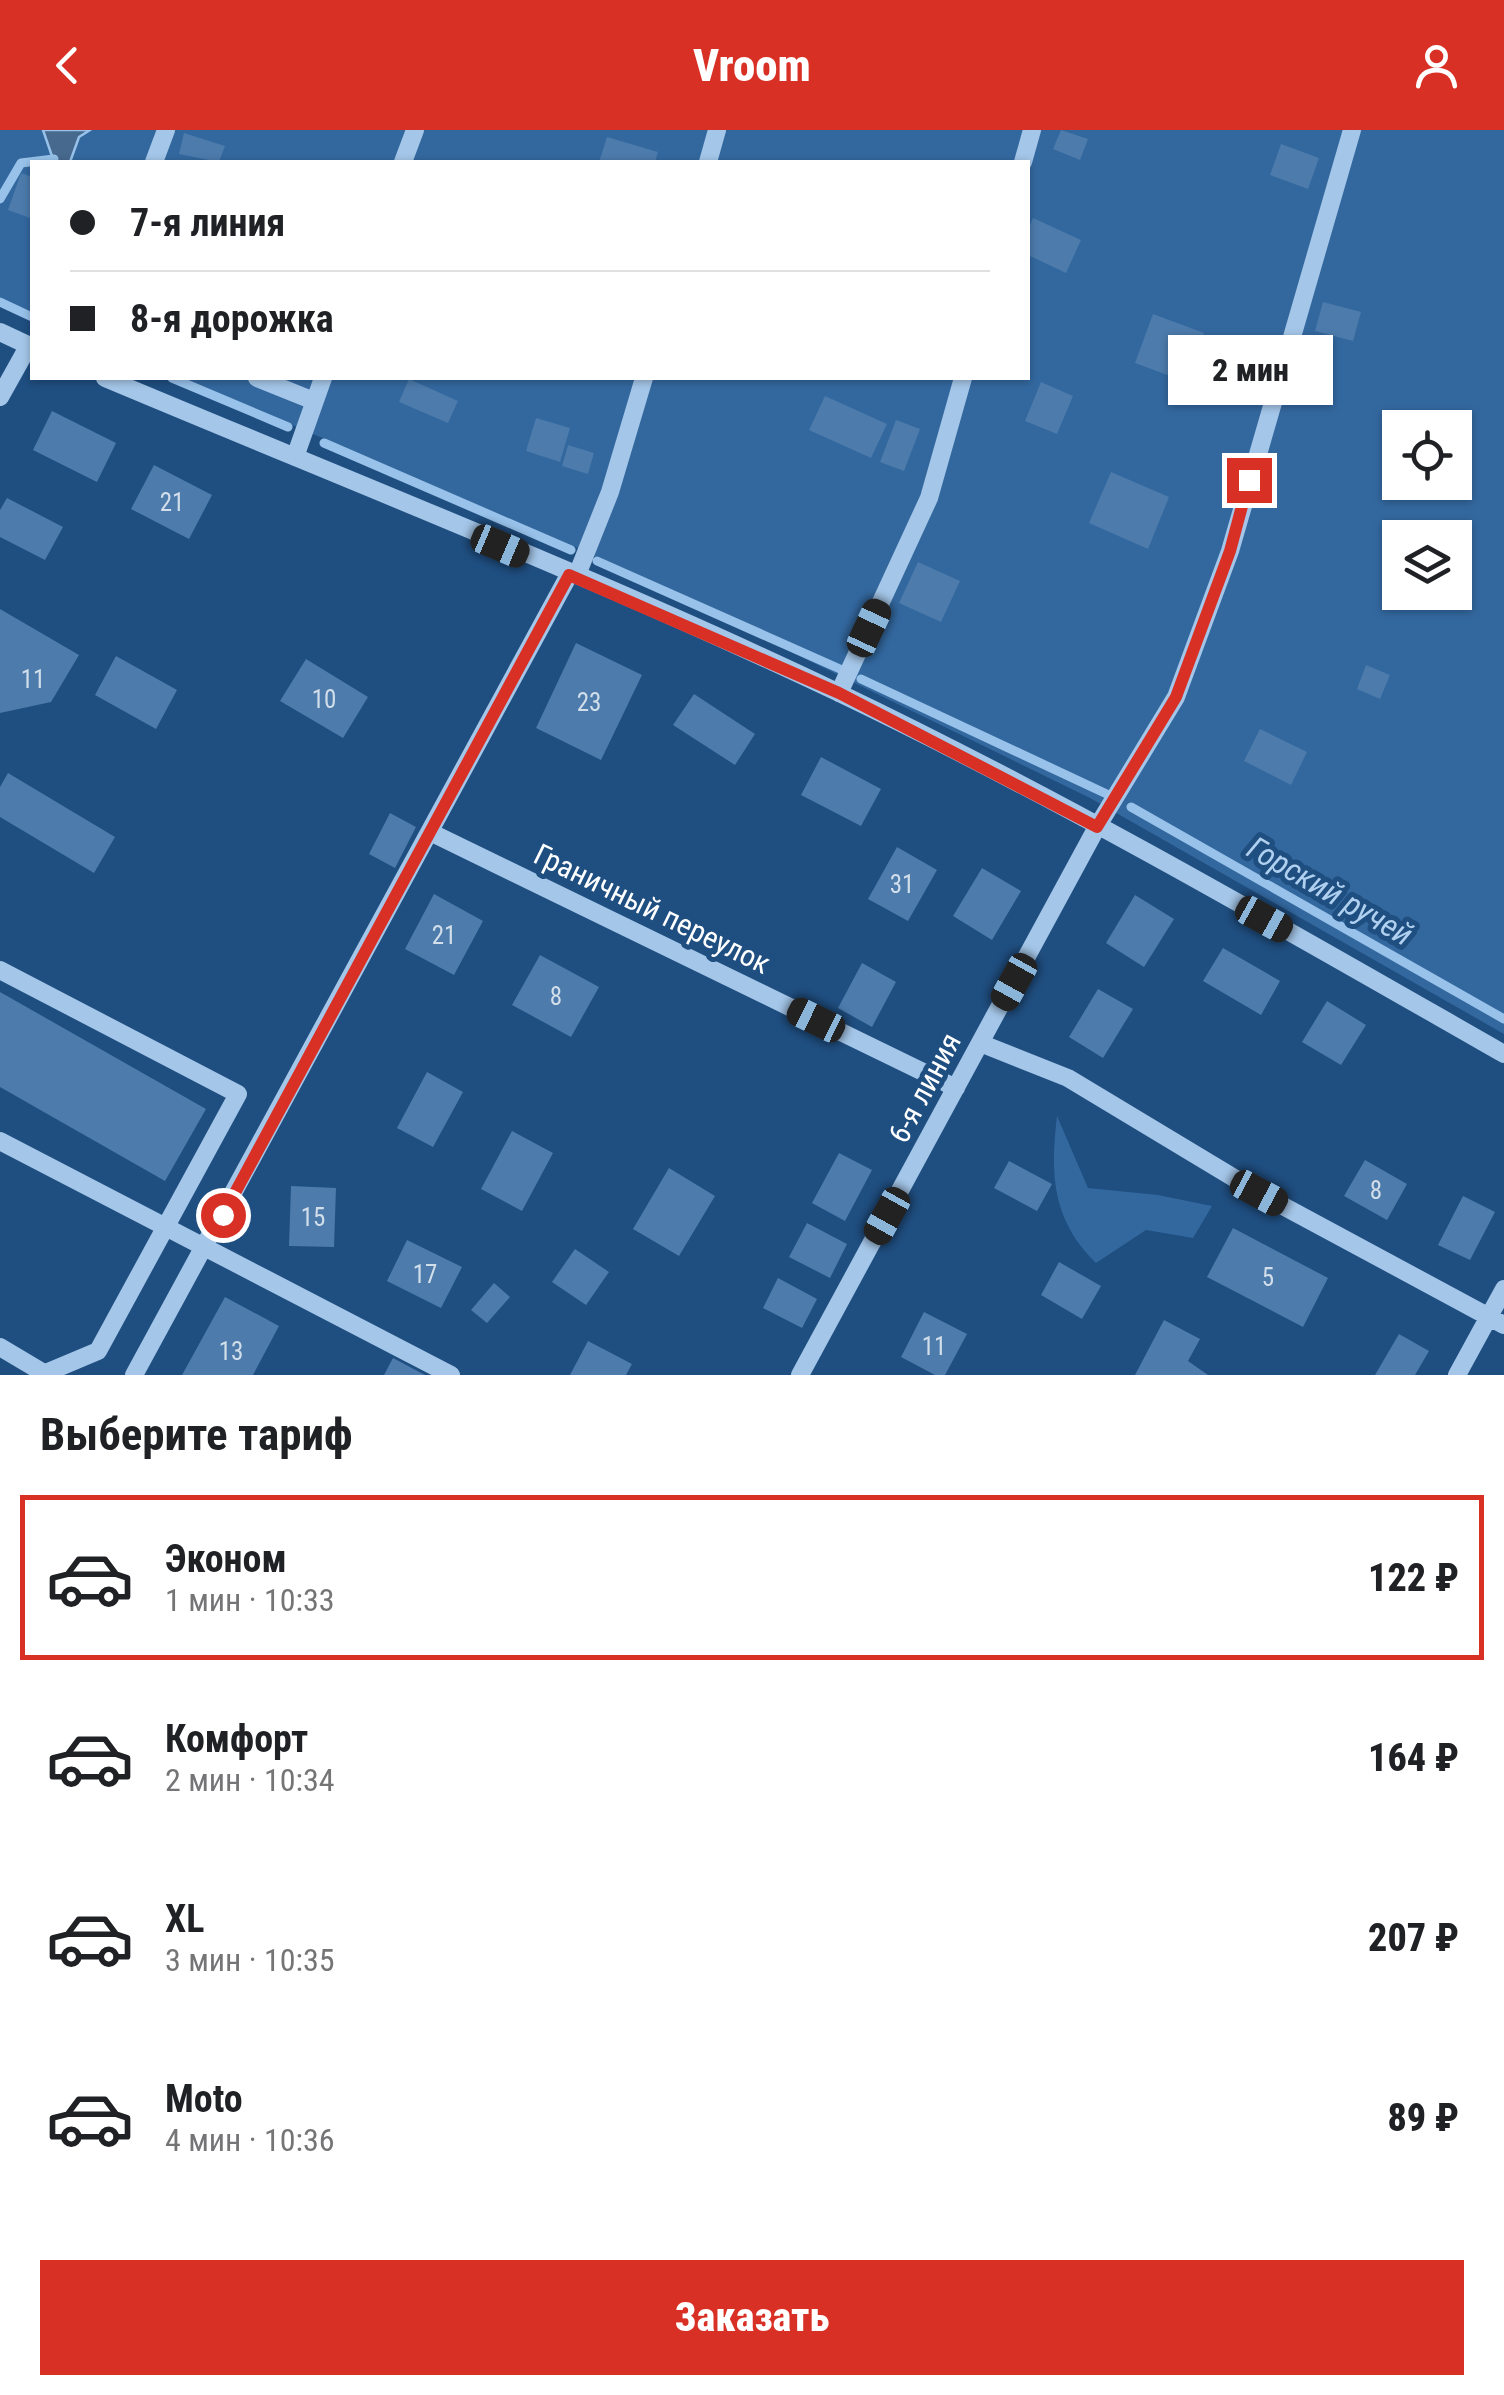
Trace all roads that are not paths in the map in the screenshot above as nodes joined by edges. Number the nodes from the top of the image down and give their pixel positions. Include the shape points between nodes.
1 (166, 130) edge
2 (415, 130) edge
3 (718, 130) edge
4 (1032, 130) edge
5 (1352, 130) edge
6 (155, 160) edge
7 (404, 160) edge
8 (709, 160) edge
9 (1024, 160) edge
10 (0, 332) edge
11 (30, 346) edge
12 (30, 348) edge
13 (111, 380) edge
14 (262, 380) edge
15 (322, 380) edge
16 (643, 380) edge
17 (962, 380) edge
18 (0, 398) edge
19 (314, 401) junction
20 (294, 457) junction
21 (573, 575) junction
22 (839, 693) junction
23 (1097, 827) junction
24 (432, 833) junction
25 (0, 970) edge
26 (980, 1043) junction
27 (1504, 1054) edge
28 (956, 1088) junction
29 (0, 1141) edge
30 (164, 1229) junction
31 (204, 1250) junction
32 (1504, 1289) edge
33 (1496, 1320) edge
34 (0, 1347) edge
35 (47, 1374) edge
36 (134, 1375) edge
37 (450, 1375) edge
38 (800, 1375) edge
39 (1457, 1375) edge

1 - 6 street
2 - 7 street
3 - 8 street
4 - 9 street
5 - 23 street, 6-я линия via 1230,551 1176,697
10 - 11 street
12 - 18 street
13 - 20 street
14 - 19 street
15 - 19 street
16 - 21 street via 610,492
17 - 22 street via 929,498
19 - 20 street
20 - 21 street
21 - 22 street
21 - 24 street
22 - 23 street
23 - 26 street, 6-я линия
23 - 27 street
24 - 28 street, Граничный переулок
24 - 31 street
25 - 30 street via 238,1094
26 - 28 street, 6-я линия
26 - 33 street via 1068,1078 1259,1193
28 - 38 street, 6-я линия
29 - 30 street
30 - 31 street
30 - 35 street via 98,1350
31 - 36 street
31 - 37 street
32 - 33 street
33 - 39 street
34 - 35 street

